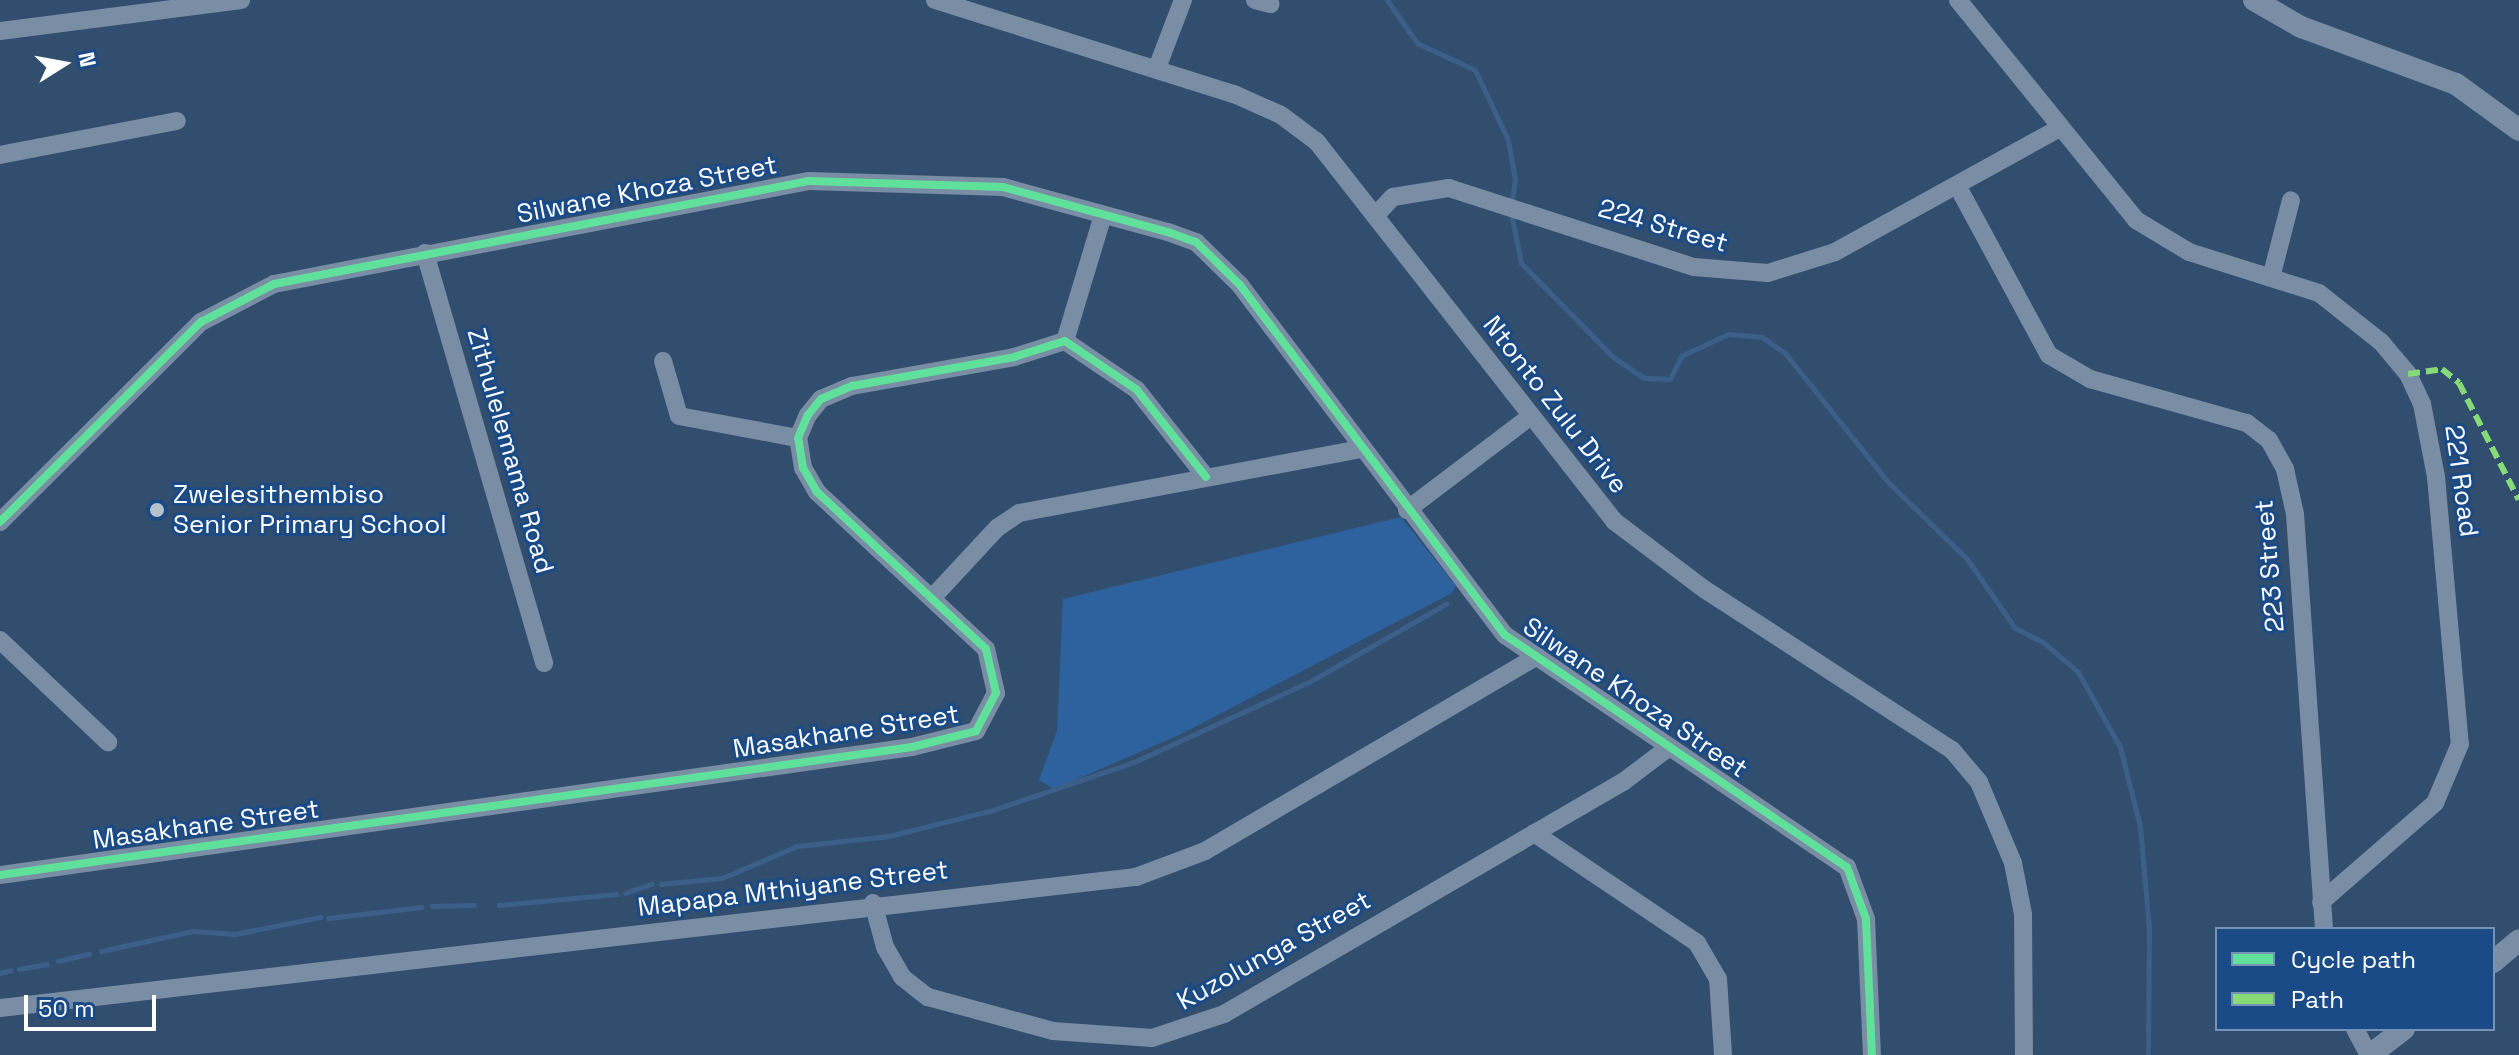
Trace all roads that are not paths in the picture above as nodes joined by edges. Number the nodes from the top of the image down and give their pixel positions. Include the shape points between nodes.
1 (241, 0) edge
2 (935, 0) edge
3 (1183, 0) edge
4 (1958, 0) edge
5 (2254, 0) edge
6 (0, 31) edge
7 (1157, 68) junction
8 (2514, 118) edge
9 (177, 121) dead end
10 (2060, 128) junction
11 (0, 155) edge
12 (1958, 187) junction
13 (2291, 200) dead end
14 (1103, 215) junction
15 (1376, 215) junction
16 (425, 253) junction
17 (2272, 274) junction
18 (1065, 341) junction
19 (663, 361) dead end
20 (1528, 418) junction
21 (798, 438) junction
22 (1360, 449) junction
23 (1206, 477) junction
24 (1407, 510) junction
25 (0, 522) edge
26 (932, 598) junction
27 (0, 640) edge
28 (1537, 656) junction
29 (544, 663) dead end
30 (108, 742) dead end
31 (1668, 748) junction
32 (1534, 833) junction
33 (0, 875) edge
34 (2321, 902) junction
35 (873, 903) junction
36 (2324, 927) edge
37 (2519, 940) edge
38 (2495, 960) edge
39 (0, 1008) edge
40 (2356, 1031) edge
41 (2401, 1031) edge
42 (1723, 1055) edge
43 (1872, 1055) edge
44 (2024, 1055) edge
45 (2370, 1055) edge

1 - 6 street
2 - 7 street, Ntonto Zulu Drive
3 - 7 street
4 - 10 street, 221 Road
5 - 8 street via 2301,27 2411,63
7 - 15 street, Ntonto Zulu Drive via 1281,115 1317,142
9 - 11 street
10 - 12 street, 224 Street
10 - 17 street, 221 Road via 2136,220 2189,252
12 - 15 street, 224 Street via 1835,252 1768,273 1694,267 1449,188 1393,197
12 - 34 street, 223 Street via 2049,355 2090,379 2247,423 2269,440 2285,469 2295,514
13 - 17 street
14 - 16 street, Silwane Khoza Street via 1003,187 809,181
14 - 18 street
14 - 22 street, Silwane Khoza Street via 1196,242 1221,262
15 - 20 street, Ntonto Zulu Drive
16 - 25 street, Silwane Khoza Street via 274,284 232,301 190,332
16 - 29 street, Zithulelemama Road
17 - 34 street, 221 Road via 2319,293 2381,342 2408,374 2422,404 2431,432 2460,712 2460,744 2435,803
18 - 21 street via 1014,357 852,386 821,399
18 - 23 street via 1137,390
19 - 21 street via 679,416
20 - 24 street
20 - 44 street, Ntonto Zulu Drive via 1580,486 1651,552 1906,716 1952,750 1979,782 2000,820 2023,914
21 - 26 street, Masakhane Street via 803,468 817,492
22 - 23 street
22 - 24 street, Silwane Khoza Street
23 - 26 street via 1019,513 997,528
24 - 28 street, Silwane Khoza Street via 1505,635
26 - 33 street, Masakhane Street via 973,633 994,670 996,693 976,731 912,747
27 - 30 street
28 - 31 street, Silwane Khoza Street
28 - 35 street, Mapapa Mthiyane Street via 1173,867 1136,877
31 - 32 street, Kuzolunga Street
31 - 43 street, Silwane Khoza Street via 1847,867 1866,919
32 - 35 street, Kuzolunga Street via 1224,1014 1152,1038 1053,1031 928,997 902,977 885,947
32 - 42 street via 1697,943 1718,979
34 - 36 street, 223 Street
35 - 39 street, Mapapa Mthiyane Street
37 - 38 street
40 - 45 street
41 - 45 street

